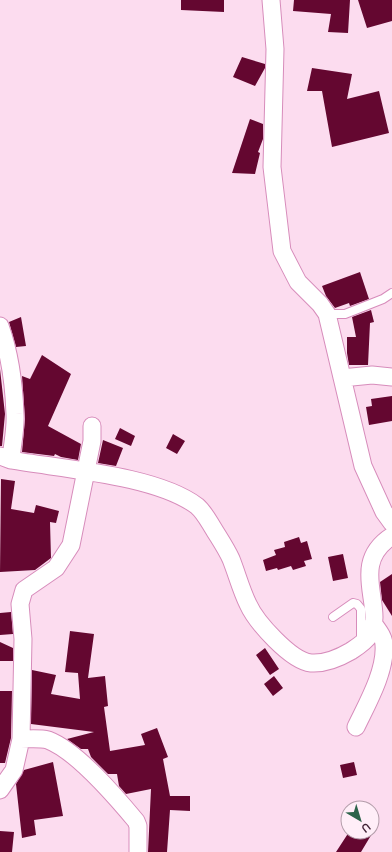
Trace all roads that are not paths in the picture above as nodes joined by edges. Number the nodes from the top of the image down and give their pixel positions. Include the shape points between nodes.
1 (271, 0) edge
2 (392, 293) edge
3 (327, 314) junction
4 (0, 326) edge
5 (392, 377) edge
6 (342, 378) junction
7 (92, 426) dead end
8 (5, 458) edge
9 (85, 472) junction
10 (392, 523) edge
11 (392, 536) edge
12 (333, 617) dead end
13 (374, 623) junction
14 (361, 644) junction
15 (356, 727) dead end
16 (21, 739) junction
17 (0, 790) edge
18 (138, 852) edge

1 - 3 street via 275,49 272,167 282,251 298,282
2 - 3 lane via 345,314
3 - 6 street
4 - 8 street via 10,367 15,415
5 - 6 street via 372,375
6 - 10 street via 363,466 384,512
7 - 9 street via 92,441
8 - 9 street
9 - 14 street via 140,482 178,494 197,506 205,514 231,559 256,618 298,659 311,663 335,660
9 - 16 street via 71,545 56,568 24,590 20,604 23,639
11 - 13 street via 378,547 371,564 369,582
12 - 14 lane via 353,603 357,604 360,609
13 - 14 street via 369,636
13 - 15 street via 382,635 383,660 375,686
16 - 17 street via 14,770
16 - 18 street via 48,740 88,768 136,821

